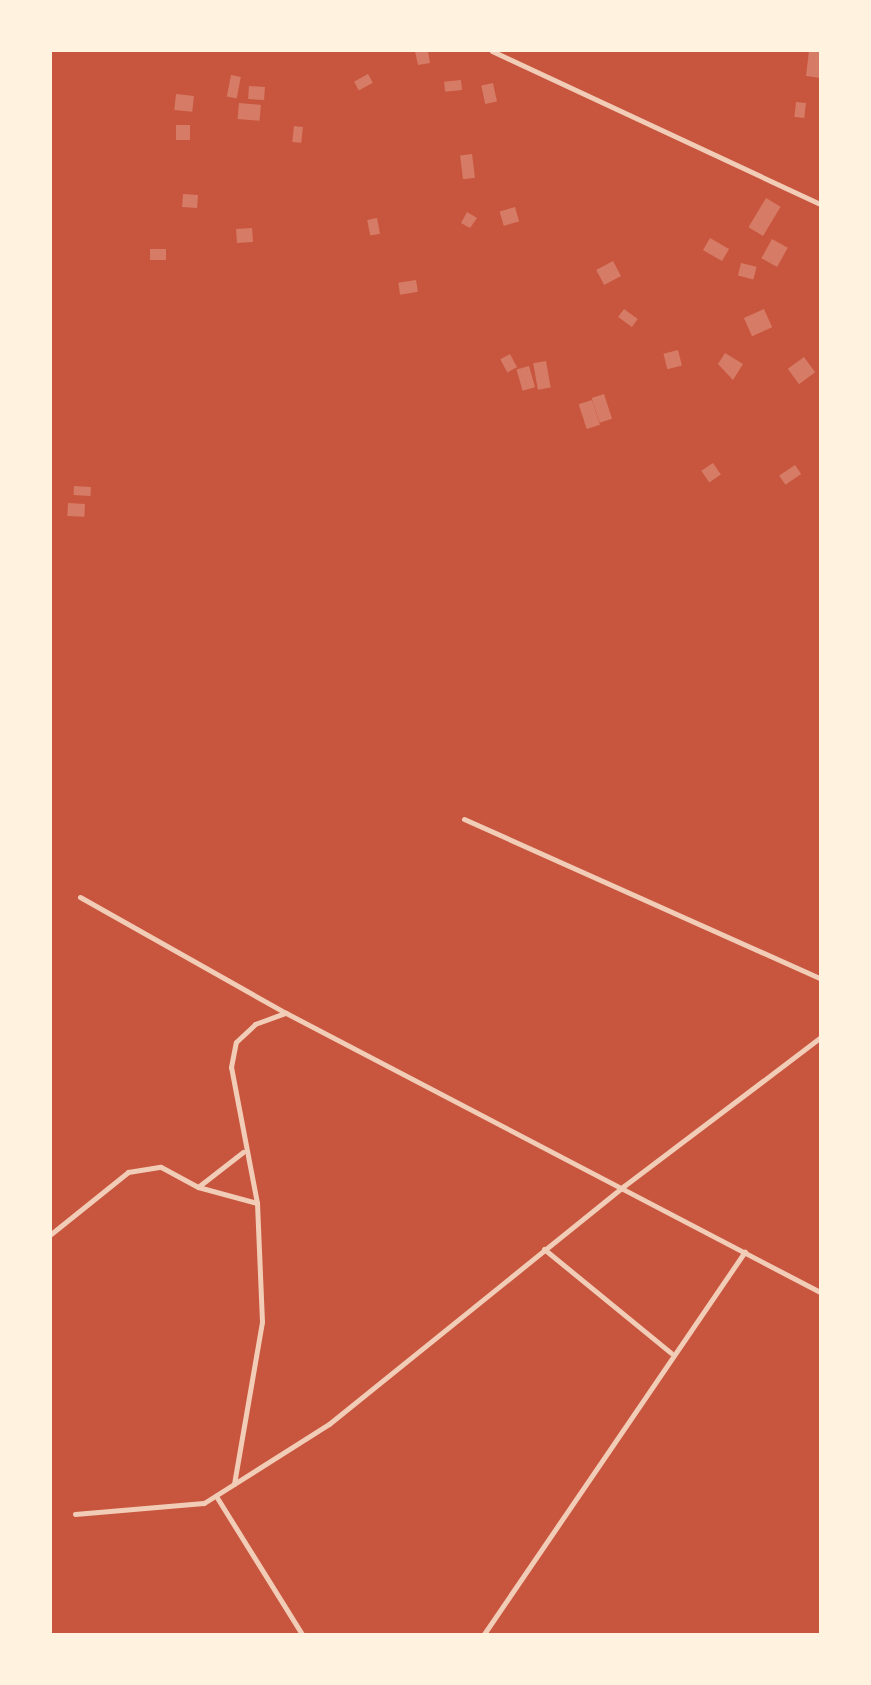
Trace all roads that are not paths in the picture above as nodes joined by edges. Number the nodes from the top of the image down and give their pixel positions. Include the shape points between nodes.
1 (492, 51) edge
2 (820, 204) edge
3 (464, 819) dead end
4 (80, 897) dead end
5 (820, 978) edge
6 (286, 1013) junction
7 (820, 1038) edge
8 (243, 1152) junction
9 (624, 1186) junction
10 (198, 1187) junction
11 (257, 1203) junction
12 (51, 1234) edge
13 (544, 1250) junction
14 (745, 1251) junction
15 (820, 1292) edge
16 (671, 1353) junction
17 (234, 1484) junction
18 (216, 1496) junction
19 (75, 1514) dead end
20 (302, 1634) edge
21 (484, 1634) edge

1 - 2 street
3 - 5 street
4 - 6 street
6 - 8 street via 255,1024 236,1042 231,1067
6 - 9 street
7 - 9 street
8 - 10 street
8 - 11 street
9 - 13 street
9 - 14 street
10 - 11 street
10 - 12 street via 161,1167 143,1167
11 - 17 street via 262,1322
13 - 16 street
13 - 17 street via 329,1424
14 - 15 street
14 - 16 street
16 - 21 street
17 - 18 street
18 - 19 street via 204,1503
18 - 20 street

